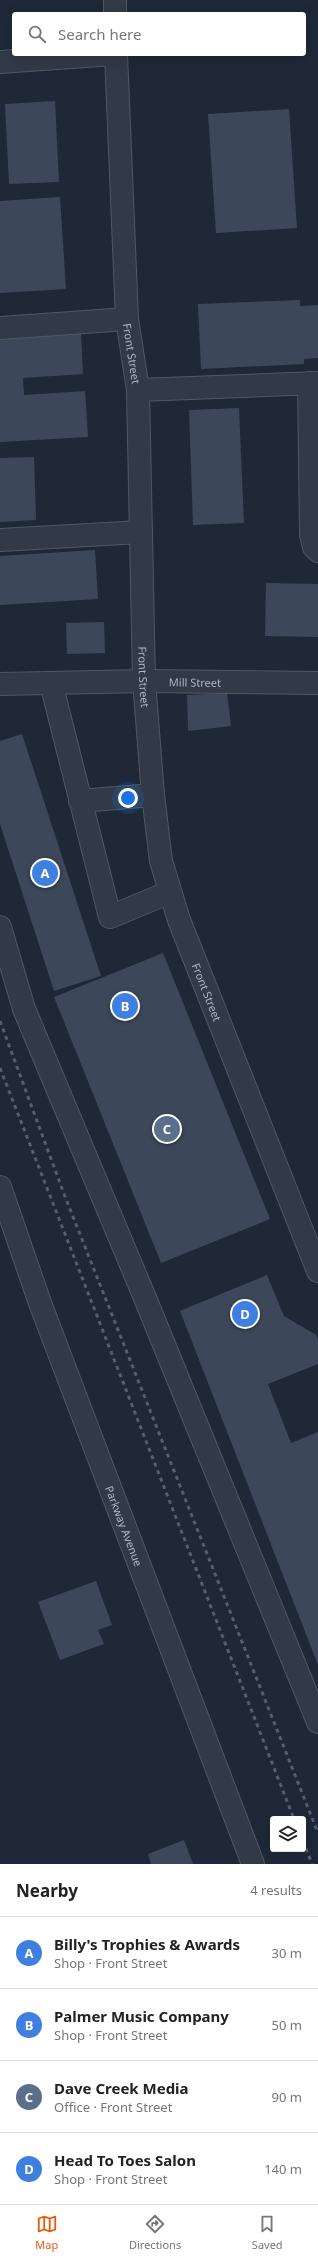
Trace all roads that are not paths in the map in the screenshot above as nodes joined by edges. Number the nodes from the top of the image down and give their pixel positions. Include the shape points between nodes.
1 (115, 0) edge
2 (116, 12) edge
3 (86, 56) edge
4 (115, 56) edge
5 (0, 62) edge
6 (127, 319) junction
7 (0, 328) edge
8 (314, 383) edge
9 (138, 390) junction
10 (141, 532) junction
11 (0, 540) edge
12 (318, 551) edge
13 (144, 681) junction
14 (51, 683) junction
15 (318, 683) edge
16 (0, 684) edge
17 (153, 795) junction
18 (80, 801) junction
19 (170, 892) junction
20 (0, 927) edge
21 (0, 1187) edge
22 (318, 1270) edge
23 (318, 1722) edge
24 (253, 1864) edge

1 - 2 street
3 - 5 street
4 - 6 street, Front Street
6 - 7 street
6 - 9 street, Front Street
8 - 9 street
8 - 12 street via 311,536
9 - 10 street, Front Street
10 - 11 street
10 - 13 street, Front Street
13 - 14 street, Mill Street
13 - 15 street, Mill Street
13 - 17 street, Front Street
14 - 16 street, Mill Street
14 - 18 street
17 - 18 street
17 - 19 street, Front Street via 161,861
18 - 19 street via 110,917
19 - 22 street, Front Street
20 - 23 street via 24,1009 146,1298
21 - 24 street, Parkway Avenue via 40,1303

